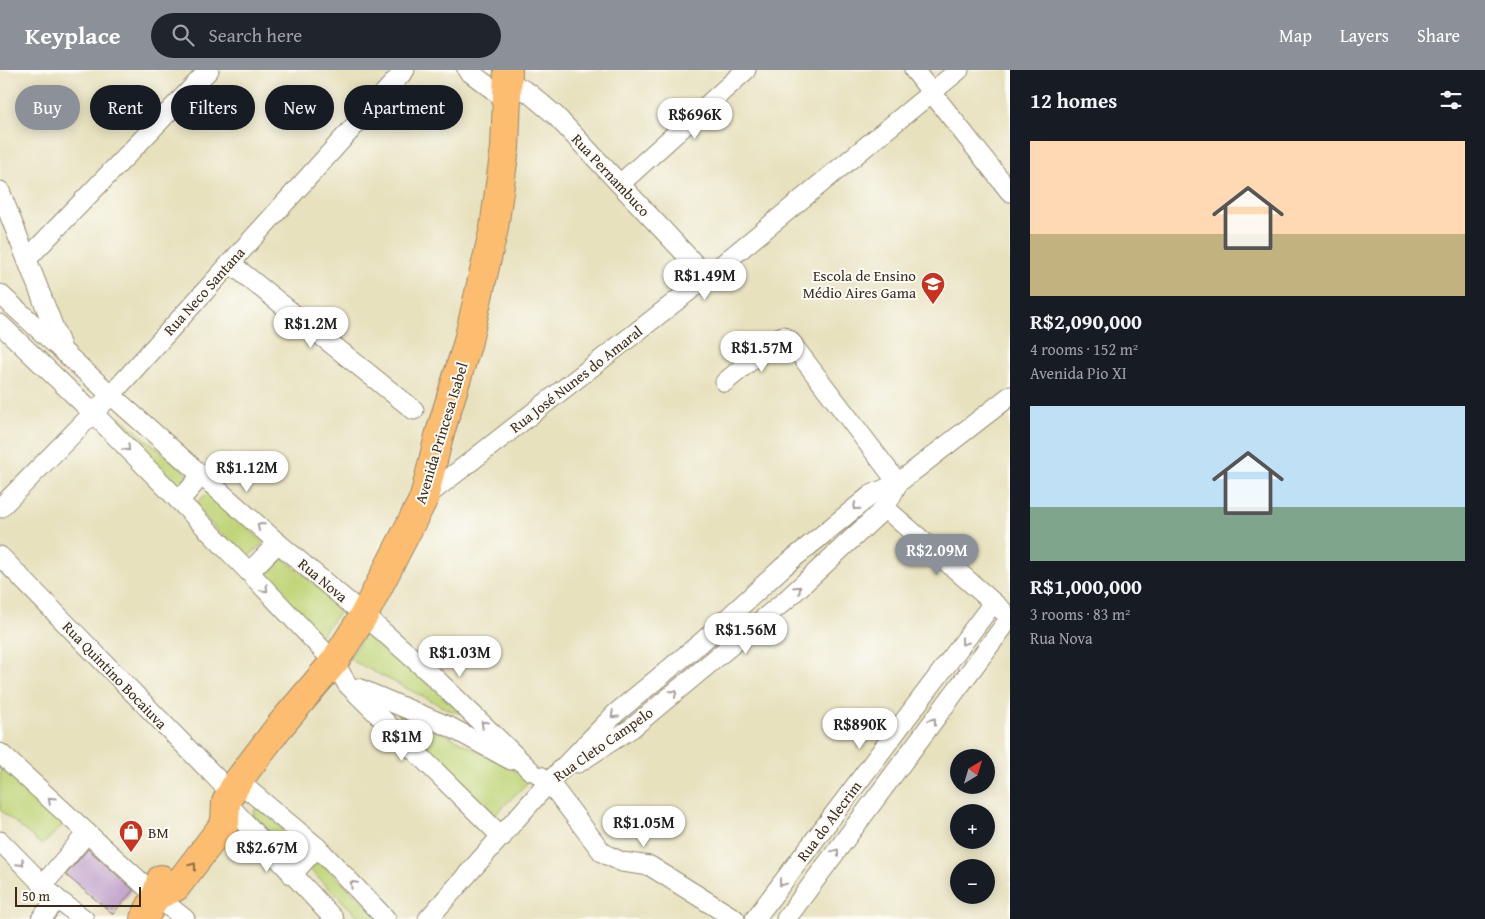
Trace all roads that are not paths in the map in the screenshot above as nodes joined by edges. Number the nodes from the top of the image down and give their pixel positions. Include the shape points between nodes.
1 (209, 70) edge
2 (405, 70) edge
3 (467, 70) edge
4 (746, 70) edge
5 (914, 70) edge
6 (959, 70) edge
7 (509, 79) edge
8 (931, 92) junction
9 (620, 184) junction
10 (0, 191) edge
11 (1010, 192) edge
12 (27, 258) junction
13 (230, 263) junction
14 (708, 277) junction
15 (0, 294) edge
16 (0, 324) edge
17 (34, 324) junction
18 (19, 342) junction
19 (63, 351) junction
20 (725, 382) dead end
21 (110, 395) junction
22 (1010, 396) edge
23 (414, 410) dead end
24 (93, 413) junction
25 (202, 475) junction
26 (898, 483) junction
27 (424, 498) junction
28 (179, 501) junction
29 (0, 508) edge
30 (885, 508) junction
31 (278, 543) junction
32 (0, 556) edge
33 (249, 572) junction
34 (994, 603) junction
35 (364, 614) junction
36 (1010, 618) edge
37 (340, 673) junction
38 (887, 743) junction
39 (0, 753) edge
40 (908, 756) junction
41 (531, 771) junction
42 (549, 782) junction
43 (232, 792) junction
44 (87, 833) junction
45 (502, 836) junction
46 (0, 842) edge
47 (317, 847) junction
48 (292, 875) junction
49 (43, 885) junction
50 (56, 899) junction
51 (150, 907) edge
52 (41, 919) edge
53 (84, 919) edge
54 (185, 919) edge
55 (334, 919) edge
56 (386, 919) edge
57 (428, 919) edge
58 (735, 919) edge
59 (755, 919) edge
60 (786, 919) edge

1 - 12 street
2 - 13 street, Rua Neco Santana
3 - 7 street, Rua Pernambuco
4 - 9 street
5 - 8 street
6 - 8 street, Rua José Nunes do Amaral
7 - 9 street, Rua Pernambuco via 555,115
7 - 27 main road, Avenida Princesa Isabel via 505,148 494,228 467,345
8 - 11 street
8 - 14 street, Rua José Nunes do Amaral
9 - 14 street, Rua Pernambuco
10 - 12 street
12 - 19 street
13 - 21 street, Rua Neco Santana
13 - 23 street
14 - 27 street, Rua José Nunes do Amaral
15 - 17 street, Rua Nova
16 - 18 street, Rua Nova
17 - 18 street
17 - 19 street, Rua Nova
18 - 24 street, Rua Nova
19 - 21 street, Rua Nova
20 - 26 street via 778,338 782,336 789,340
21 - 24 street, Rua Neco Santana
21 - 25 street, Rua Nova
22 - 26 street, Rua Cleto Campelo
24 -> 28 street, Rua Nova
24 - 29 street, Rua Neco Santana
25 - 28 street
31 -> 25 street, Rua Nova
26 - 30 street, Rua Cleto Campelo
26 -> 42 street, Rua Cleto Campelo via 871,495 783,567 704,640 616,713
27 - 35 main road, Avenida Princesa Isabel
28 - 33 street, Rua Nova
30 - 34 street
42 -> 30 street, Rua Cleto Campelo via 632,728 787,599
31 - 33 street
31 - 35 street, Rua Nova
32 - 43 street, Rua Quintino Bocaiuva
33 -> 37 street, Rua Nova
34 - 36 street
34 -> 38 street, Rua do Alecrim
35 - 37 main road, Avenida Princesa Isabel
41 -> 35 street, Rua Nova
40 -> 36 street, Rua do Alecrim
37 - 41 street, Rua Nova
37 - 43 main road, Avenida Princesa Isabel via 284,720
37 - 45 street, Rua Nova
38 - 40 street
38 -> 59 street, Rua do Alecrim
44 -> 39 street
60 -> 40 street, Rua do Alecrim
41 - 42 street, Rua Nova
42 - 45 street, Rua Cleto Campelo
42 - 58 street, Rua Nova via 602,852 622,862 650,866
43 - 47 street
43 - 48 street
43 - 51 main road, Avenida Princesa Isabel via 212,811 162,876
44 - 49 street
44 - 51 street
45 - 57 street, Rua Cleto Campelo
46 -> 49 street
47 - 48 street
56 -> 47 street
48 - 55 street
49 - 50 street
50 - 52 street
50 - 53 street
51 - 54 street

